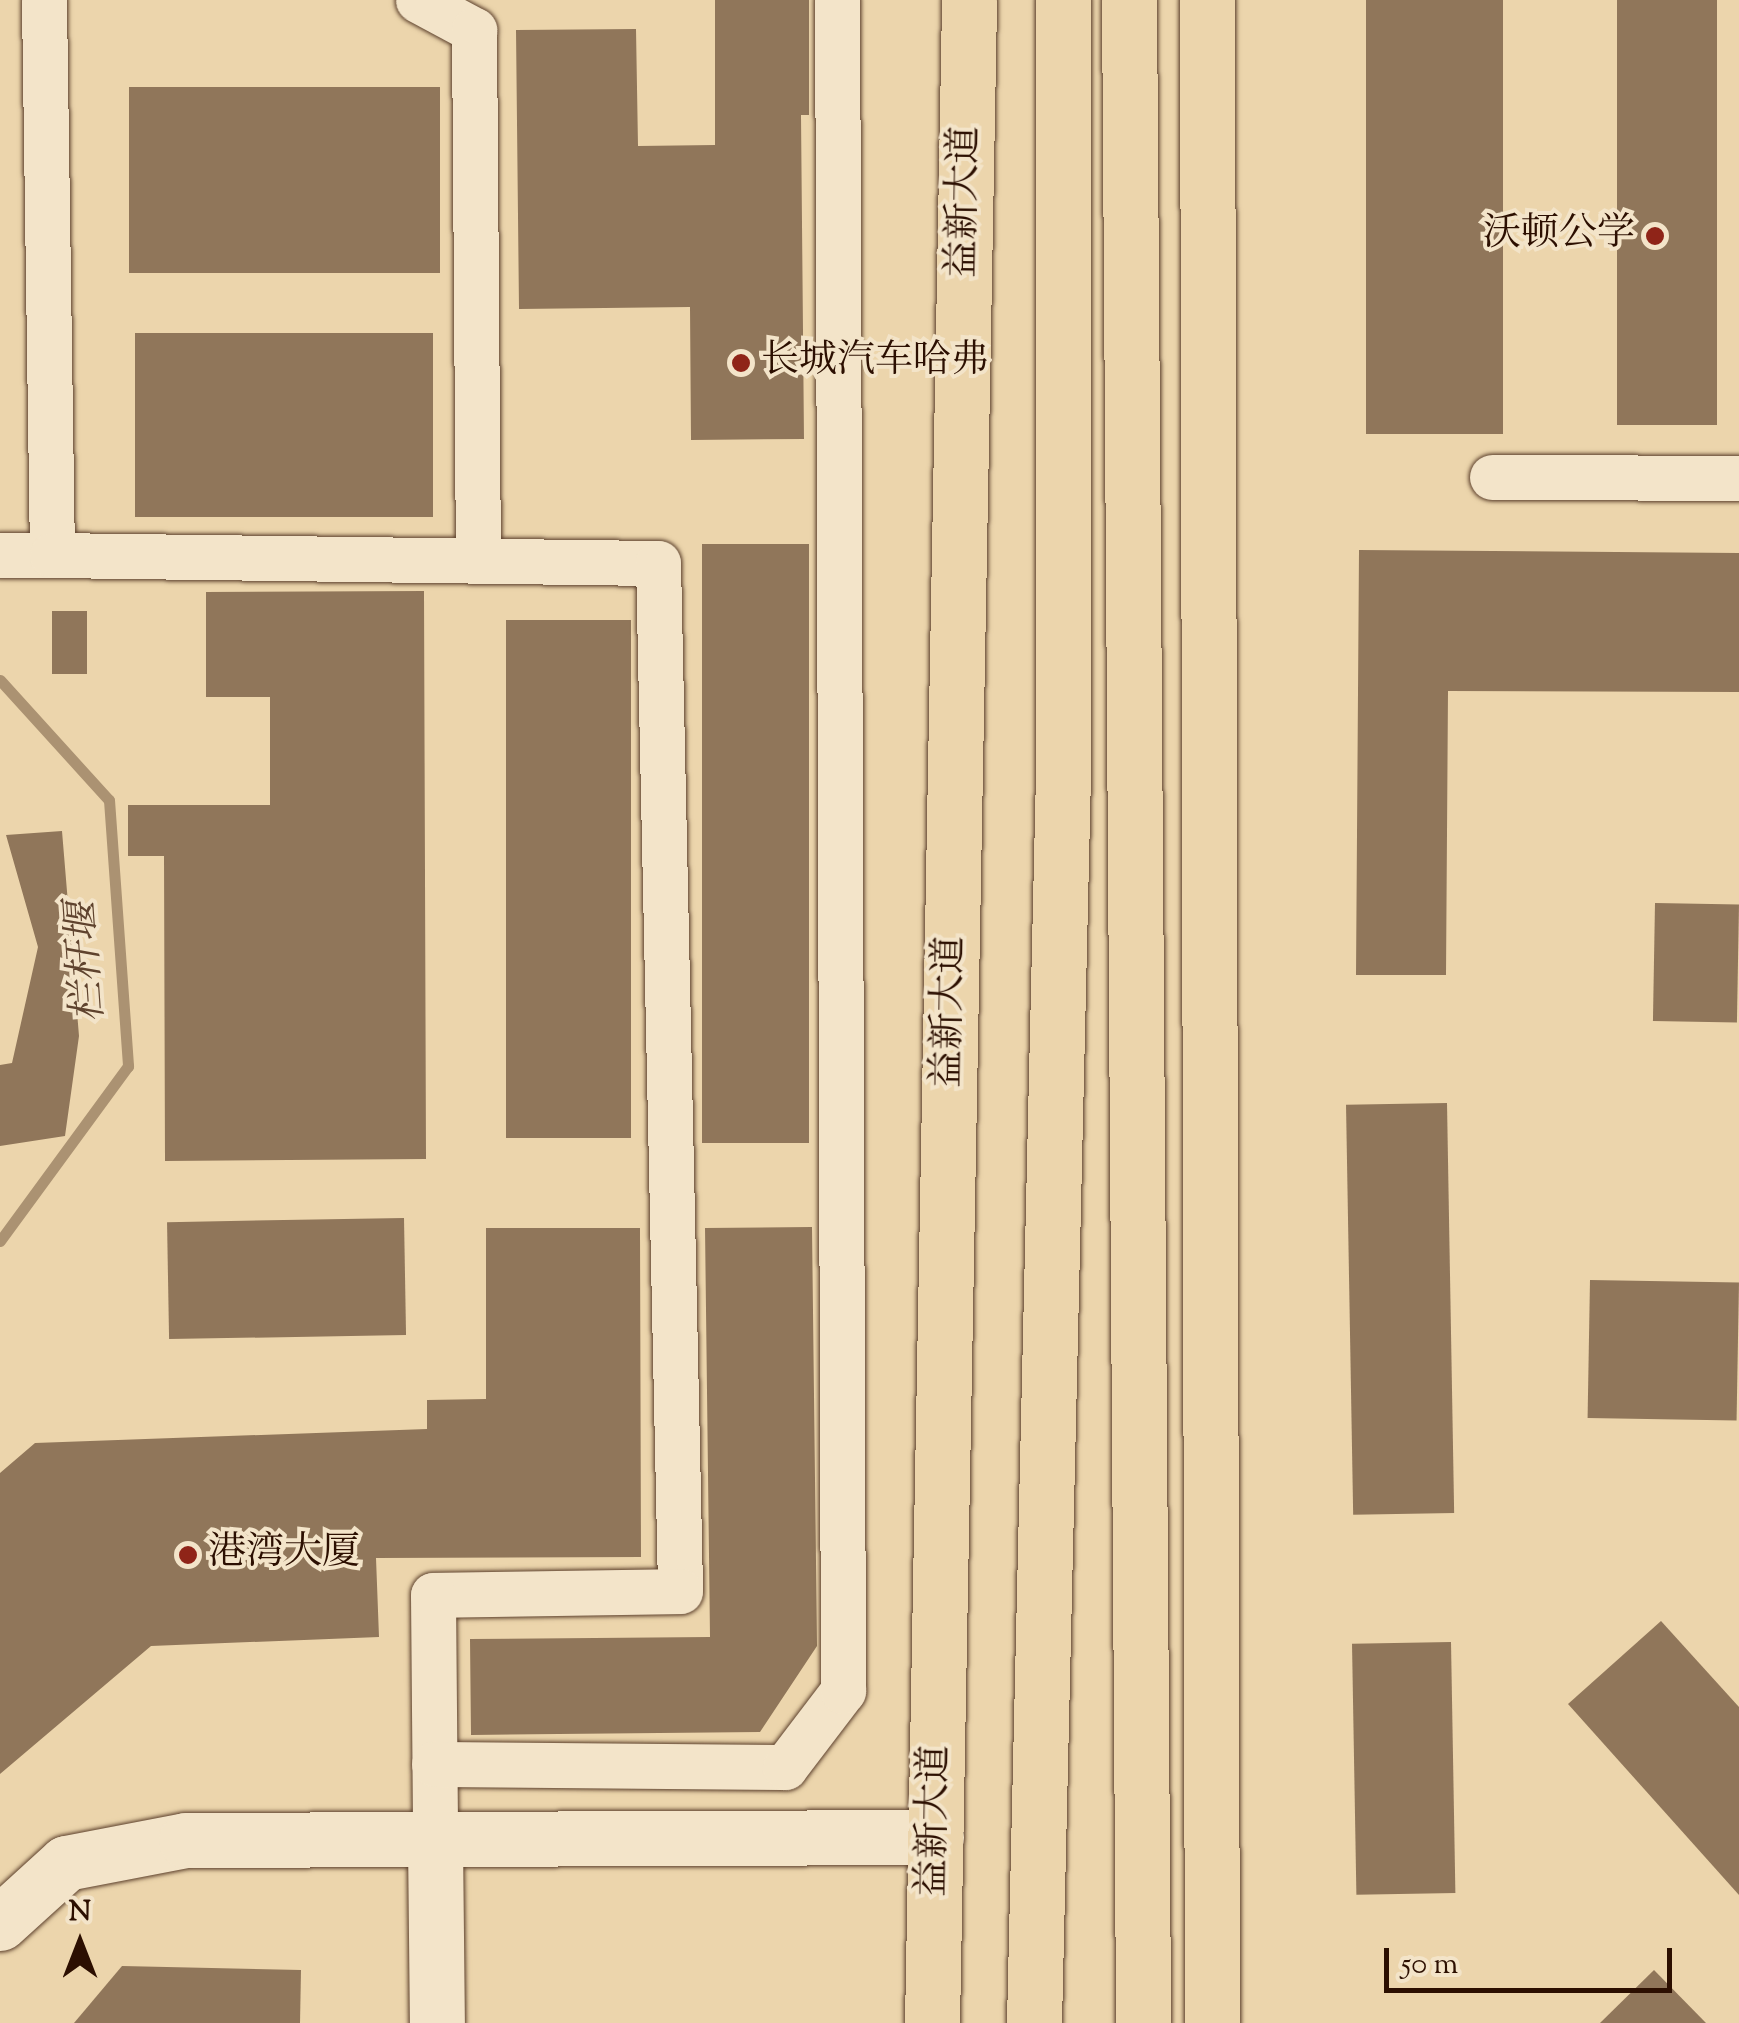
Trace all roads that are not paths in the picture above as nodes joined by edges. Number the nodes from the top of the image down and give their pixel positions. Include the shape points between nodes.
1 (44, 0) edge
2 (418, 0) edge
3 (837, 0) edge
4 (969, 0) edge
5 (1063, 0) edge
6 (1129, 0) edge
7 (1208, 0) edge
8 (1492, 477) dead end
9 (1739, 478) edge
10 (0, 555) edge
11 (52, 555) junction
12 (478, 560) junction
13 (434, 1764) junction
14 (936, 1836) junction
15 (436, 1841) junction
16 (0, 1923) edge
17 (437, 2023) edge
18 (932, 2023) edge
19 (1034, 2023) edge
20 (1143, 2023) edge
21 (1212, 2023) edge

1 - 11 street
2 - 12 street via 474,30
3 - 13 street via 843,1690 785,1767
4 - 14 main road, 益新大道
5 - 19 main road via 1062,790
6 - 20 main road
7 - 21 main road
8 - 9 street
10 - 11 street
11 - 12 street
12 - 13 street via 658,563 680,1592 433,1595
13 - 15 street
14 - 15 street
14 - 18 main road, 益新大道
15 - 16 street via 186,1840 66,1864
15 - 17 street

